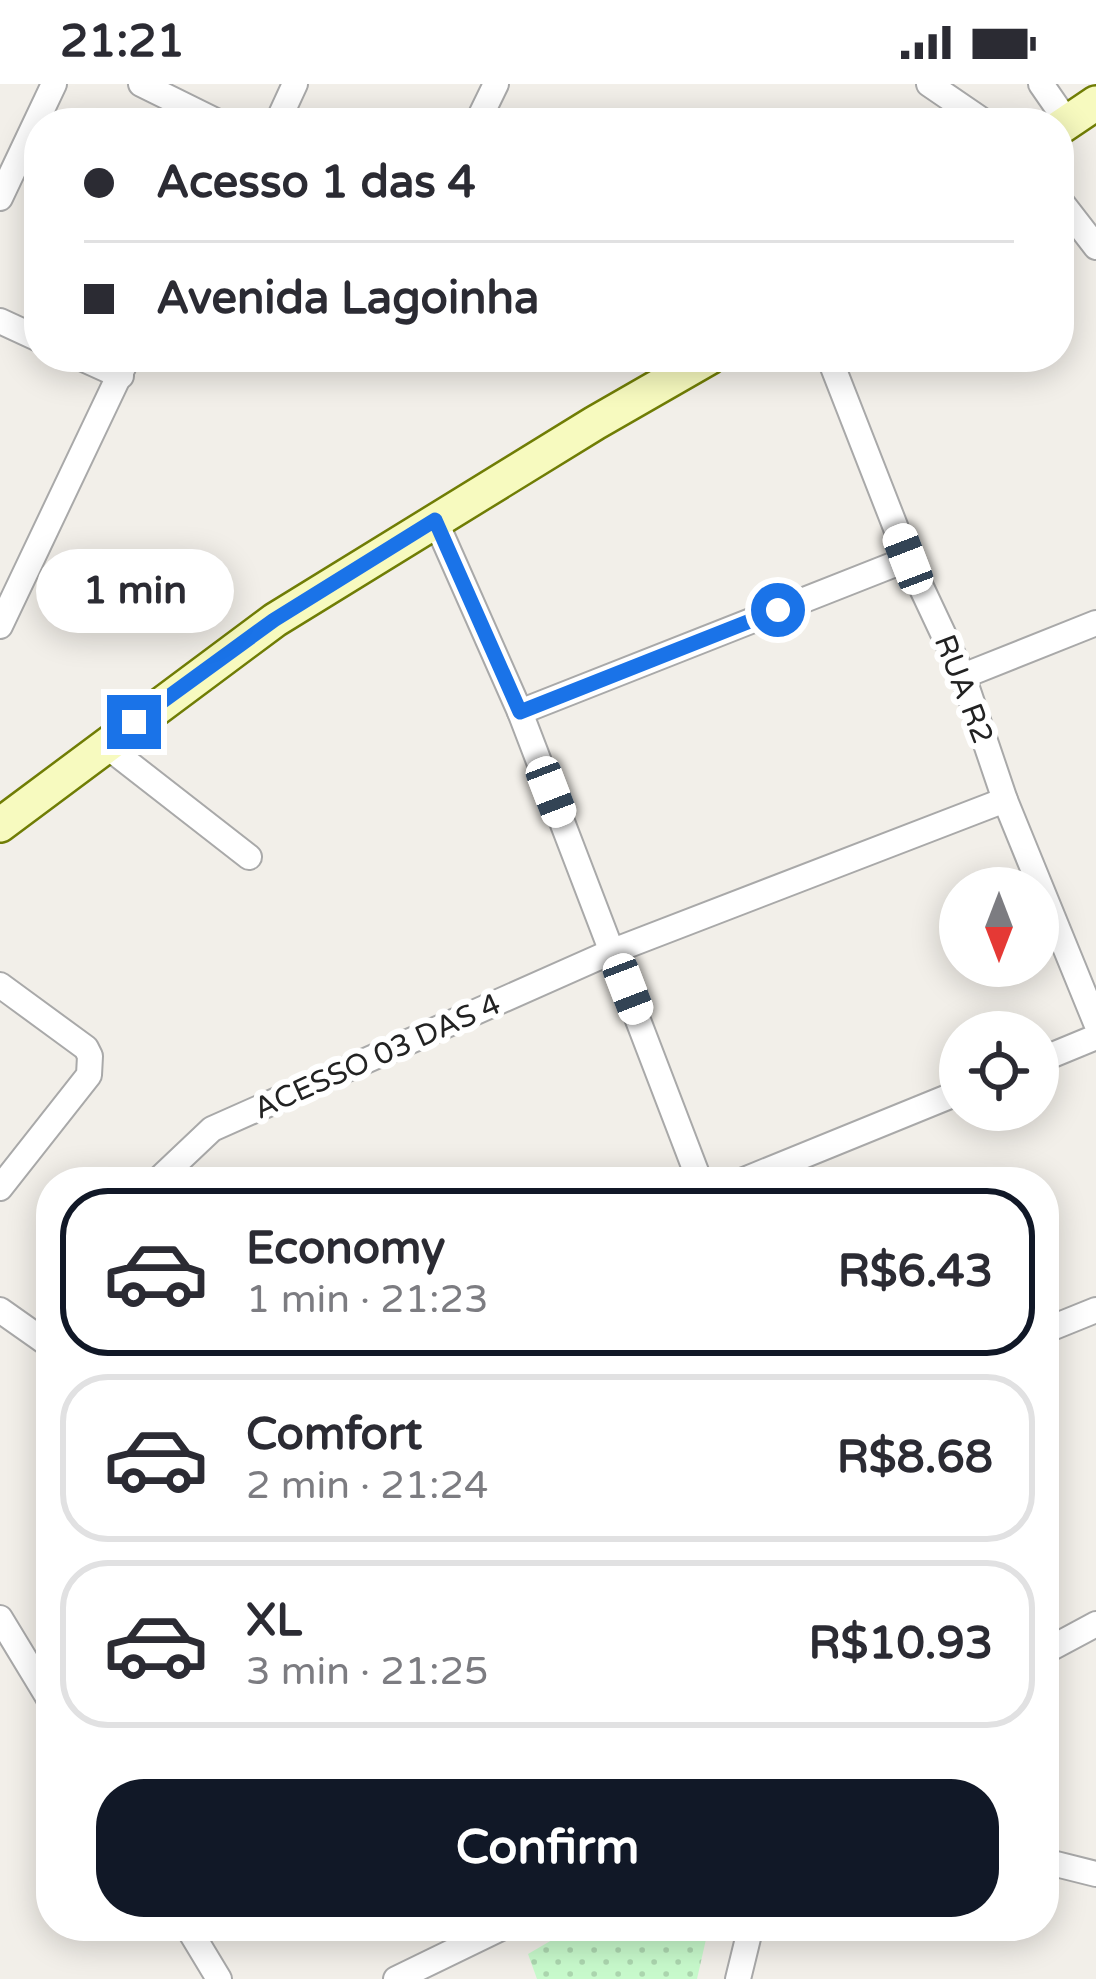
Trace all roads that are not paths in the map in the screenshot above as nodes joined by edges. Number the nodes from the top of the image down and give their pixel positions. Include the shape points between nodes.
1 (141, 84) edge
2 (929, 84) edge
3 (190, 108) edge
4 (964, 108) edge
5 (24, 147) edge
6 (0, 198) edge
7 (1074, 218) edge
8 (1096, 247) edge
9 (121, 372) edge
10 (675, 372) edge
11 (835, 372) edge
12 (435, 520) junction
13 (908, 559) junction
14 (1096, 623) edge
15 (0, 626) edge
16 (963, 676) junction
17 (520, 712) junction
18 (104, 744) junction
19 (1005, 800) junction
20 (2, 820) edge
21 (249, 857) dead end
22 (613, 951) junction
23 (0, 985) edge
24 (1096, 1023) edge
25 (1096, 1037) edge
26 (1059, 1052) edge
27 (939, 1101) edge
28 (172, 1167) edge
29 (694, 1167) edge
30 (776, 1167) edge
31 (0, 1188) edge
32 (0, 1310) edge
33 (1096, 1310) edge
34 (1059, 1325) edge
35 (36, 1330) edge
36 (0, 1618) edge
37 (1096, 1624) edge
38 (1059, 1644) edge
39 (36, 1677) edge
40 (1059, 1865) edge
41 (1096, 1874) edge
42 (196, 1941) edge
43 (474, 1941) edge
44 (747, 1941) edge
45 (219, 1979) edge
46 (396, 1979) edge
47 (738, 1979) edge

1 - 3 street
2 - 4 street
5 - 6 street
7 - 8 street
9 - 15 street
10 - 12 street
11 - 13 street, RUA R2
12 - 17 street
12 - 18 street via 274,620
13 - 16 street, RUA R2
13 - 17 street
14 - 16 street
16 - 19 street, RUA R2
17 - 22 street
18 - 20 street
18 - 21 street
19 - 22 street, ACESSO 03 DAS 4
19 - 24 street, RUA R2
22 - 28 street, ACESSO 03 DAS 4 via 212,1129
22 - 29 street
23 - 31 street via 90,1055 89,1075
25 - 26 street
27 - 30 street
32 - 35 street
33 - 34 street
36 - 39 street
37 - 38 street
40 - 41 street
42 - 45 street
43 - 46 street
44 - 47 street

